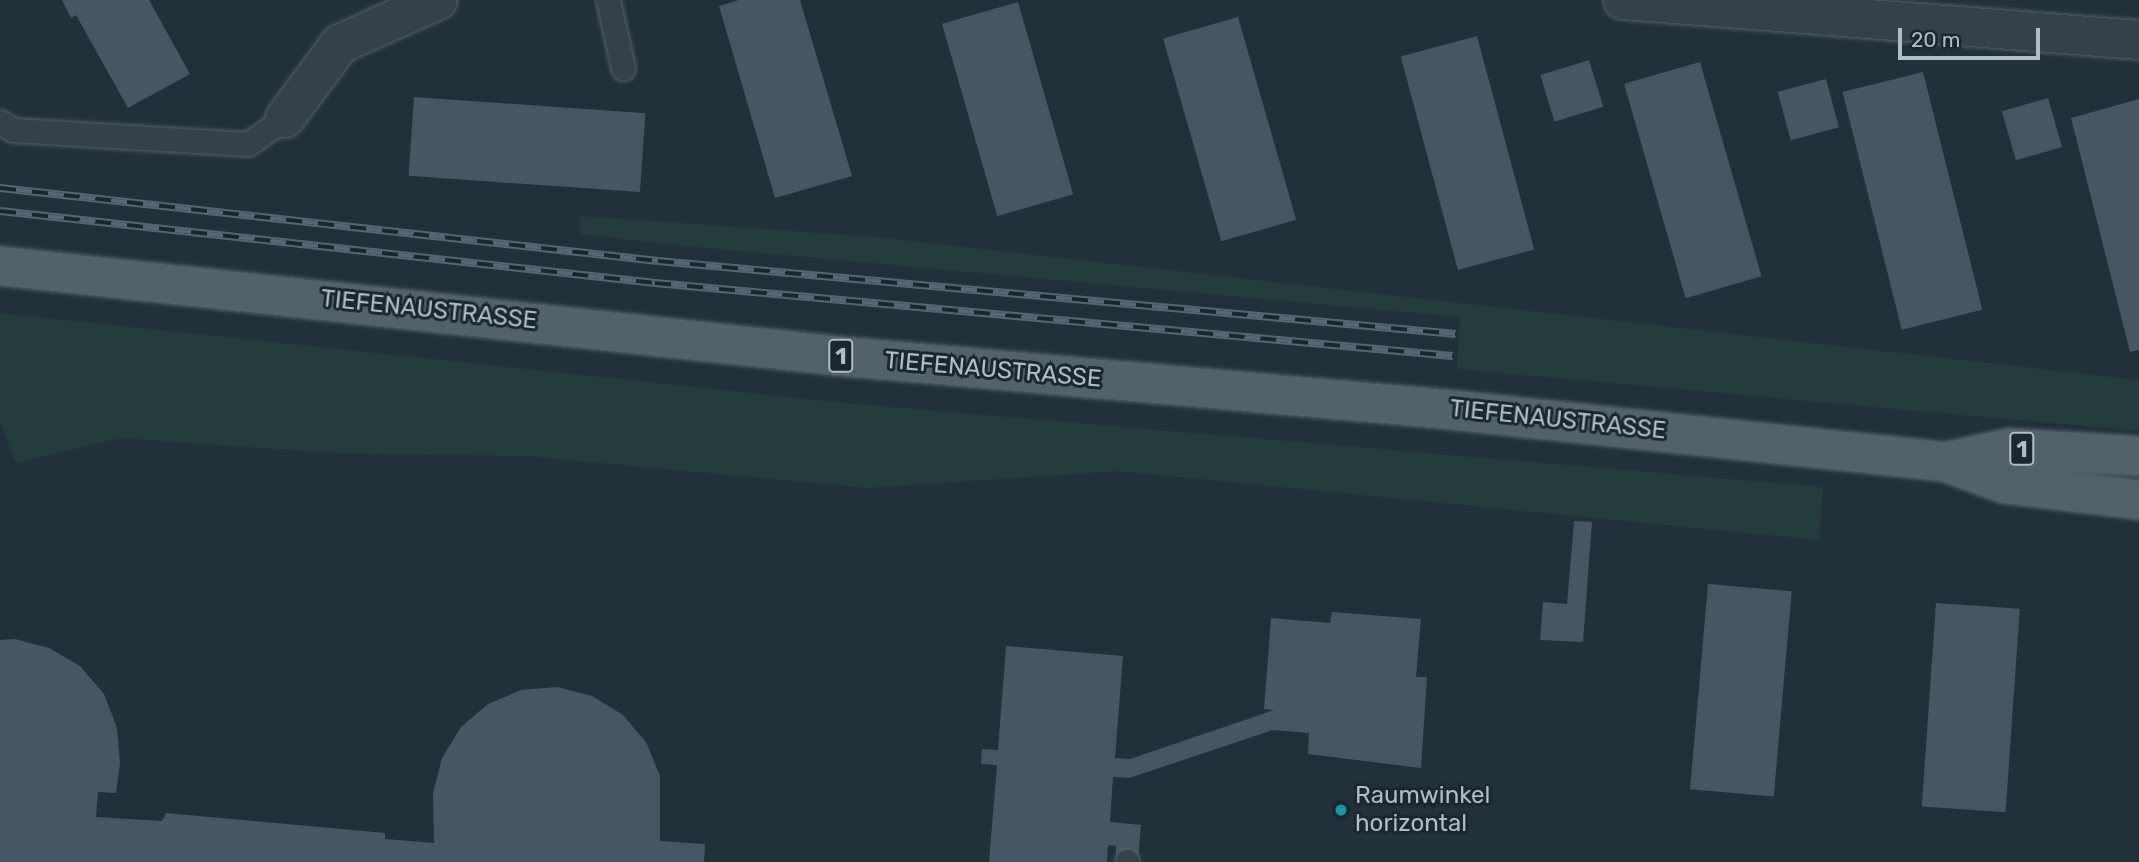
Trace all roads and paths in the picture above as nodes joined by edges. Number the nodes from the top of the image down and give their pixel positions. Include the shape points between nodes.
1 (438, 0) edge
2 (608, 0) edge
3 (1623, 0) edge
4 (2139, 40) edge
5 (623, 68) dead end
6 (285, 118) joint
7 (0, 122) edge
8 (0, 266) edge
9 (2139, 456) edge
10 (1945, 462) junction
11 (2139, 500) edge

1 - 6 street via 340,44
2 - 5 lane
3 - 4 street
6 - 7 lane via 248,144 13,130
8 - 10 main road, TIEFENAUSTRASSE / 1 via 261,290 838,356 1456,410
9 - 10 main road, TIEFENAUSTRASSE / 1 via 2009,449
10 - 11 main road, TIEFENAUSTRASSE / 1 via 2005,484

